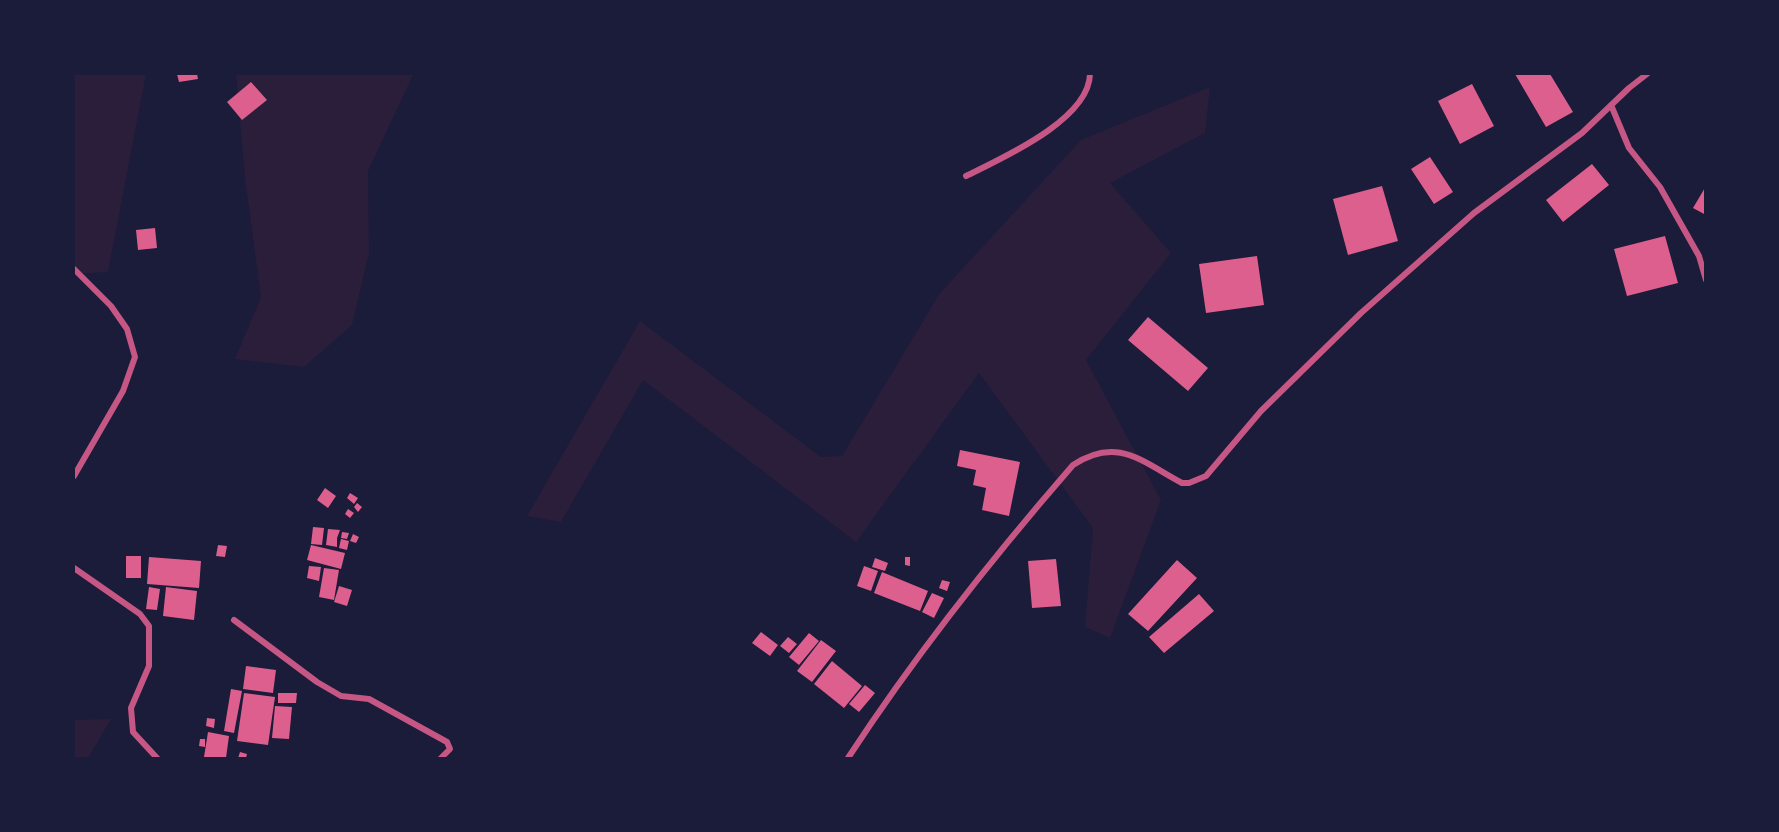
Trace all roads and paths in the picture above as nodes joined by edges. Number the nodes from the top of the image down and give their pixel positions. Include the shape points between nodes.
1 (1090, 74) edge
2 (1647, 74) edge
3 (1611, 105) junction
4 (966, 176) dead end
5 (74, 269) edge
6 (1706, 280) edge
7 (74, 476) edge
8 (74, 568) edge
9 (234, 620) dead end
10 (157, 759) edge
11 (441, 759) edge
12 (848, 759) edge

1 - 4 street via 1076,105 1051,129
2 - 3 street
3 - 6 street via 1629,148 1660,187 1700,256
3 - 12 street via 1582,133 1474,213 1361,313 1261,411 1206,476 1182,483 1117,451 1100,451 1073,465 890,694
5 - 7 street via 122,321 135,357 123,391
8 - 10 street via 140,614 149,626 149,666 130,708 133,732
9 - 11 street via 341,696 369,699 447,742 450,749

